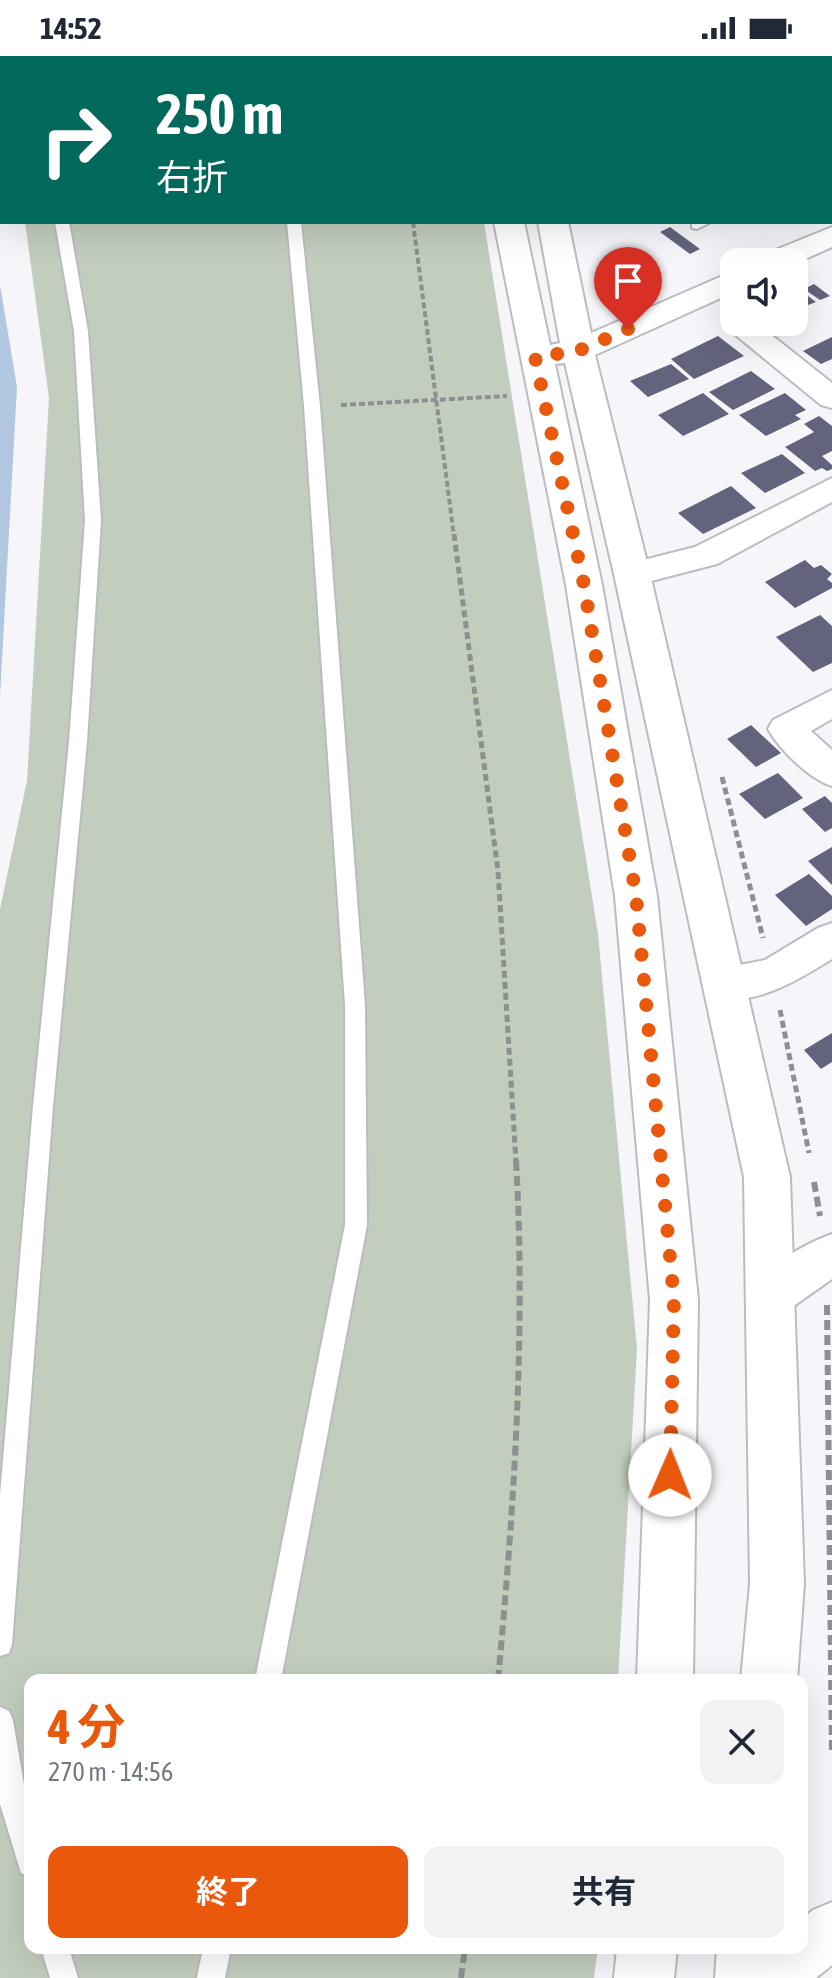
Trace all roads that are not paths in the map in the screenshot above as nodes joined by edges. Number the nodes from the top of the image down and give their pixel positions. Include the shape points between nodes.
1 (62, 224) edge
2 (294, 224) edge
3 (509, 224) edge
4 (553, 224) edge
5 (832, 236) edge
6 (805, 248) edge
7 (720, 286) edge
8 (702, 294) junction
9 (720, 308) edge
10 (755, 336) edge
11 (578, 351) junction
12 (535, 357) junction
13 (832, 398) edge
14 (827, 499) edge
15 (632, 574) junction
16 (832, 703) edge
17 (832, 772) edge
18 (832, 939) edge
19 (722, 983) junction
20 (832, 1254) edge
21 (772, 1295) junction
22 (0, 1644) edge
23 (269, 1674) edge
24 (665, 1674) edge
25 (770, 1674) edge
26 (0, 1720) edge
27 (24, 1844) edge
28 (832, 1929) edge
29 (808, 1949) edge
30 (57, 1954) edge
31 (216, 1954) edge
32 (646, 1954) edge
33 (747, 1954) edge
34 (802, 1954) edge
35 (64, 1978) edge
36 (211, 1978) edge
37 (644, 1978) edge
38 (745, 1978) edge
39 (774, 1978) edge

1 - 22 lane via 81,331 93,520
2 - 23 lane via 355,1005 356,1225
3 - 12 street
4 - 11 street
5 - 6 street
7 - 8 street
8 - 9 street
8 - 11 street
10 - 13 street
11 - 12 street
11 - 15 street
12 - 24 street via 584,585 636,896 674,1300
14 - 15 street via 705,556
15 - 19 street
16 - 17 street via 786,729
18 - 19 street via 773,975
19 - 21 street via 767,1177
20 - 21 street
21 - 25 street via 777,1584
26 - 27 lane
28 - 29 street
30 - 35 lane
31 - 36 lane
32 - 37 street
33 - 38 street
34 - 39 street

